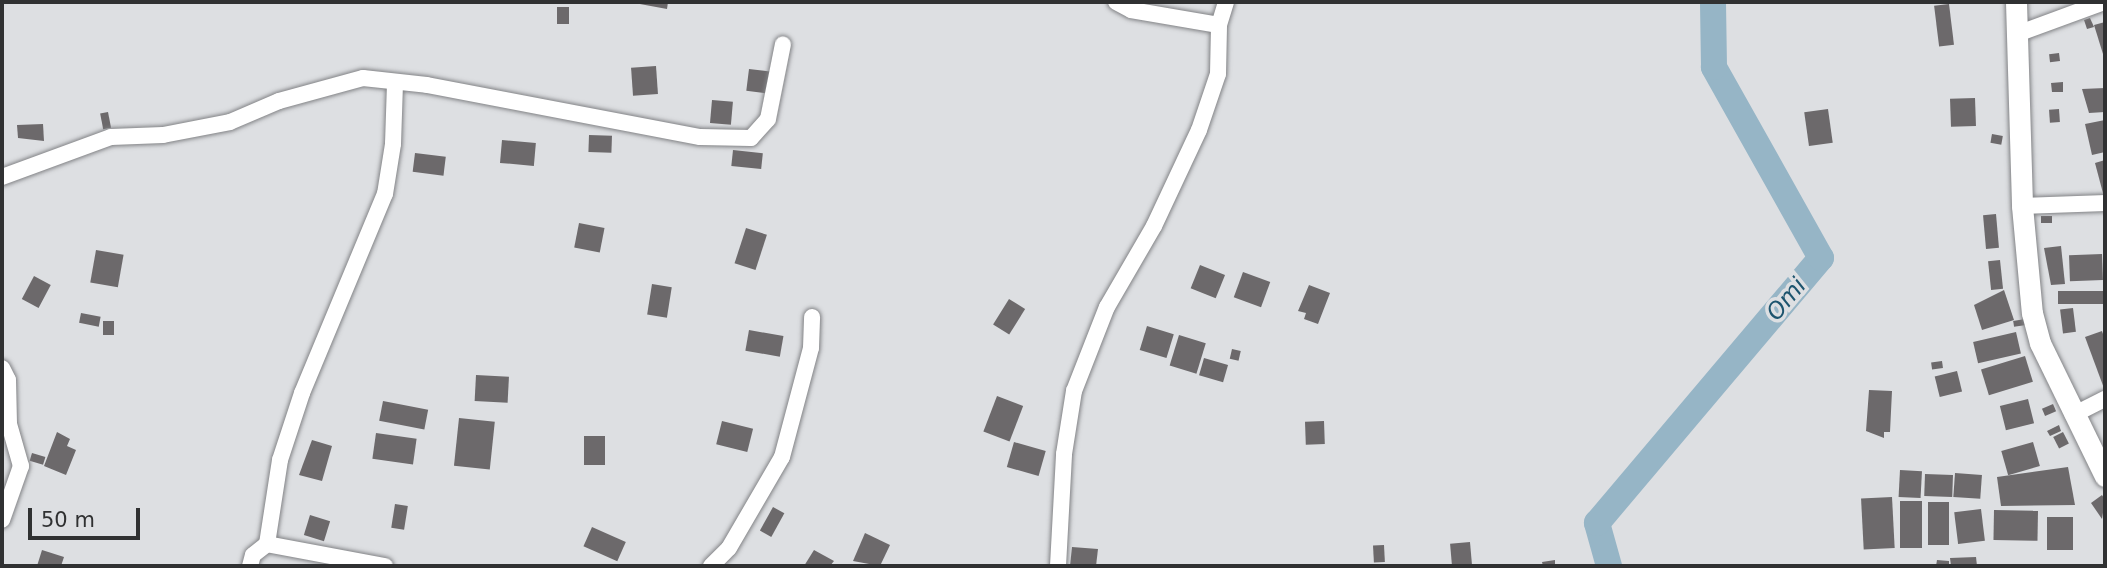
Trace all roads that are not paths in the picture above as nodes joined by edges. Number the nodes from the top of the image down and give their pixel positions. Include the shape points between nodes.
1 (1116, 2) edge
2 (1226, 2) edge
3 (2016, 2) edge
4 (2104, 2) edge
5 (1219, 25) junction
6 (2017, 34) junction
7 (783, 44) dead end
8 (395, 84) junction
9 (2, 177) edge
10 (2105, 203) edge
11 (2022, 206) junction
12 (812, 317) dead end
13 (2, 368) edge
14 (2105, 399) edge
15 (2073, 415) junction
16 (2105, 476) edge
17 (2, 520) edge
18 (267, 544) junction
19 (250, 566) edge
20 (385, 566) edge
21 (711, 566) edge
22 (1058, 566) edge

1 - 5 street via 1131,10
2 - 5 street
3 - 6 street
4 - 6 street
5 - 22 street via 1218,74 1199,131 1154,226 1107,307 1074,391 1064,454
6 - 11 street
7 - 8 street via 768,119 751,138 700,137 427,85
8 - 9 street via 363,78 279,101 230,122 163,135 111,137
8 - 18 street via 385,194 302,393 280,460
10 - 11 street
11 - 15 street via 2032,313 2040,343
12 - 21 street via 811,348 782,457 729,548
13 - 17 street via 8,380 9,424 21,466
14 - 15 street
15 - 16 street
18 - 19 street via 253,555
18 - 20 street

